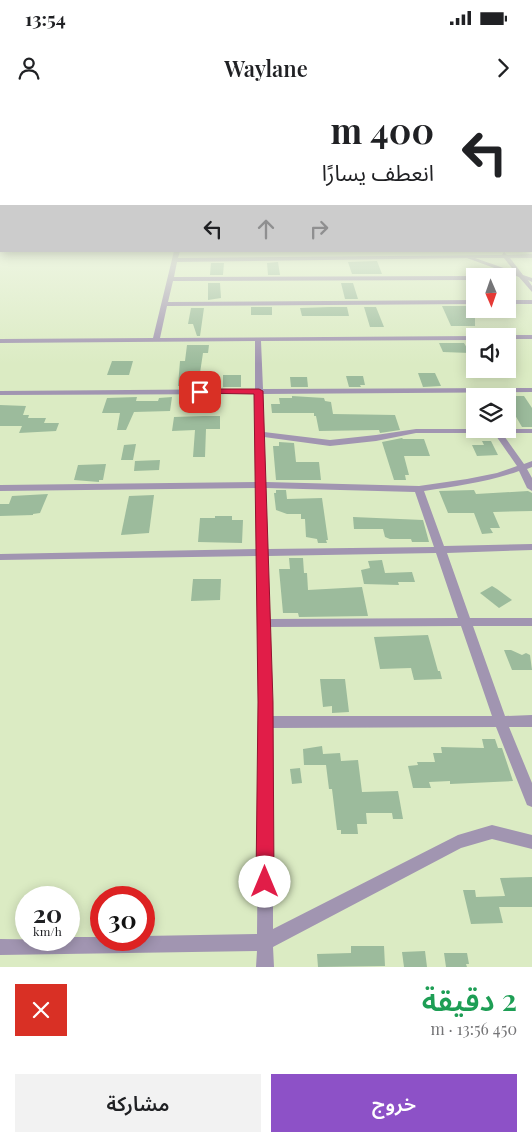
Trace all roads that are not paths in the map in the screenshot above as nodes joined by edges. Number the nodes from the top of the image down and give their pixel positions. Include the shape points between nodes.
1 (169, 282) edge
2 (466, 302) edge
3 (516, 302) edge
4 (532, 302) edge
5 (164, 304) junction
6 (532, 337) edge
7 (466, 338) edge
8 (516, 338) edge
9 (258, 339) junction
10 (156, 340) junction
11 (0, 342) edge
12 (532, 390) edge
13 (259, 391) junction
14 (516, 391) edge
15 (0, 393) edge
16 (466, 393) edge
17 (466, 430) edge
18 (516, 431) edge
19 (532, 431) edge
20 (260, 434) junction
21 (501, 438) edge
22 (532, 464) edge
23 (522, 467) junction
24 (260, 485) junction
25 (0, 488) edge
26 (532, 488) edge
27 (419, 489) junction
28 (532, 547) edge
29 (440, 550) junction
30 (263, 553) junction
31 (0, 557) edge
32 (465, 621) junction
33 (532, 622) edge
34 (264, 623) junction
35 (532, 721) edge
36 (266, 722) junction
37 (500, 722) junction
38 (532, 800) edge
39 (532, 842) edge
40 (265, 942) junction
41 (0, 947) edge
42 (265, 967) edge

1 - 5 street
2 - 5 street
3 - 4 street
5 - 10 street
6 - 8 street
7 - 9 street
9 - 10 street
9 - 13 street
10 - 11 street
12 - 14 street
13 - 15 street
13 - 16 street
13 - 20 street
17 - 20 street via 416,431 330,443
18 - 19 street
20 - 24 street
21 - 23 street
22 - 23 street
23 - 26 street
23 - 27 street via 467,482
24 - 25 street
24 - 27 street
24 - 30 street
27 - 29 street
28 - 29 street
29 - 30 street
29 - 32 street
30 - 31 street
30 - 34 street
32 - 33 street
32 - 34 street
32 - 37 street
34 - 36 street
35 - 37 street
36 - 37 street
36 - 40 street
37 - 38 street
39 - 40 street via 492,832 458,842
40 - 41 street
40 - 42 street

